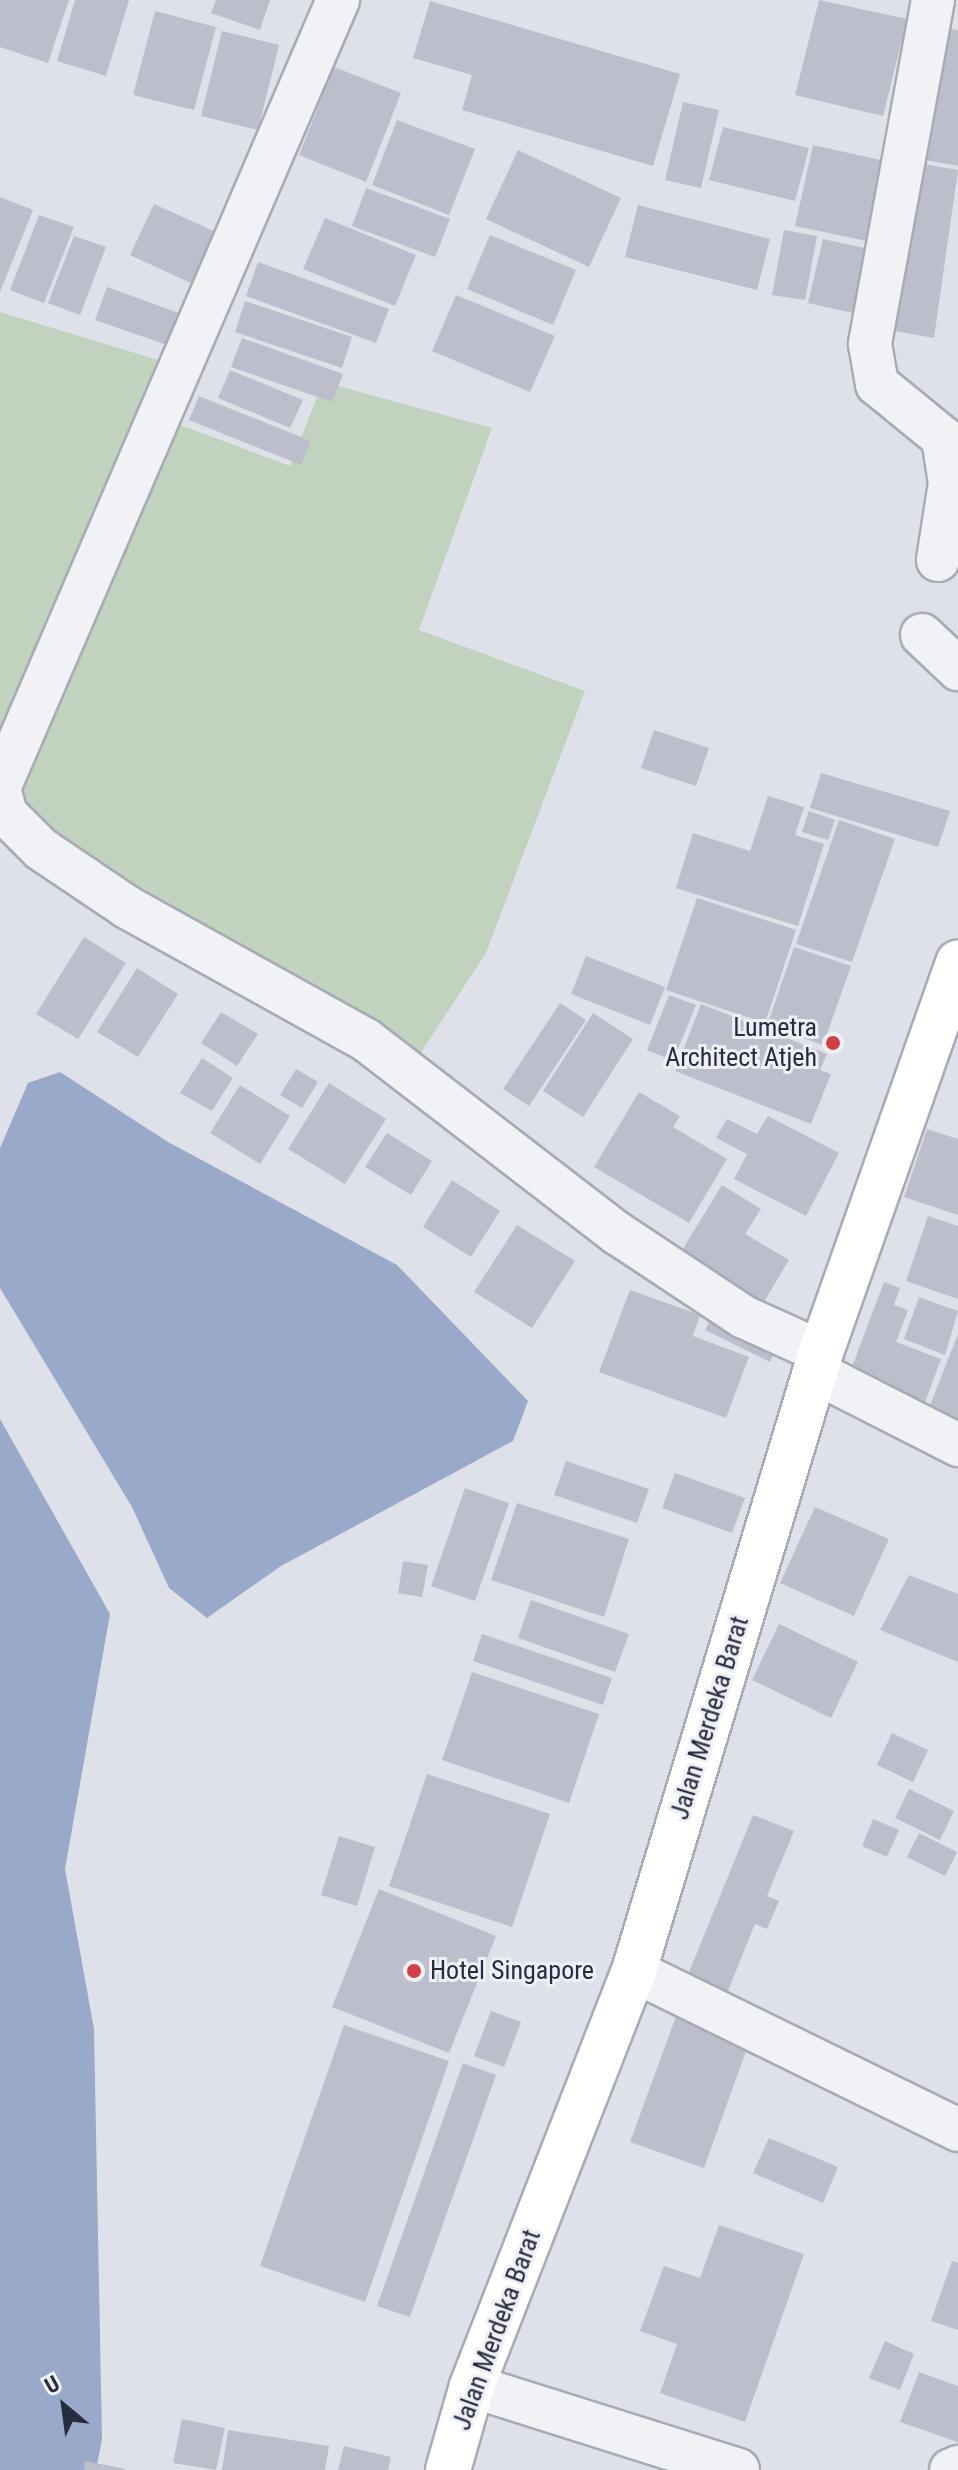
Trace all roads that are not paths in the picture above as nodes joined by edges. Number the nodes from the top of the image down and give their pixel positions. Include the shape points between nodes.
1 (338, 0) edge
2 (933, 0) edge
3 (938, 560) dead end
4 (922, 635) dead end
5 (958, 669) edge
6 (0, 782) edge
7 (958, 962) edge
8 (818, 1362) junction
9 (958, 1445) edge
10 (634, 1971) junction
11 (958, 2130) edge
12 (472, 2386) junction
13 (958, 2467) edge
14 (448, 2470) edge
15 (738, 2470) edge
16 (951, 2470) edge

1 - 6 street
2 - 3 street via 870,344 877,384 943,438 950,483
4 - 5 street
6 - 8 street via 6,814 41,849 127,907 366,1040 617,1233
7 - 8 main road, Jalan Merdeka Barat
8 - 9 street
8 - 10 main road, Jalan Merdeka Barat
10 - 11 street
10 - 12 main road, Jalan Merdeka Barat
12 - 14 main road, Jalan Merdeka Barat
12 - 15 street
13 - 16 street

